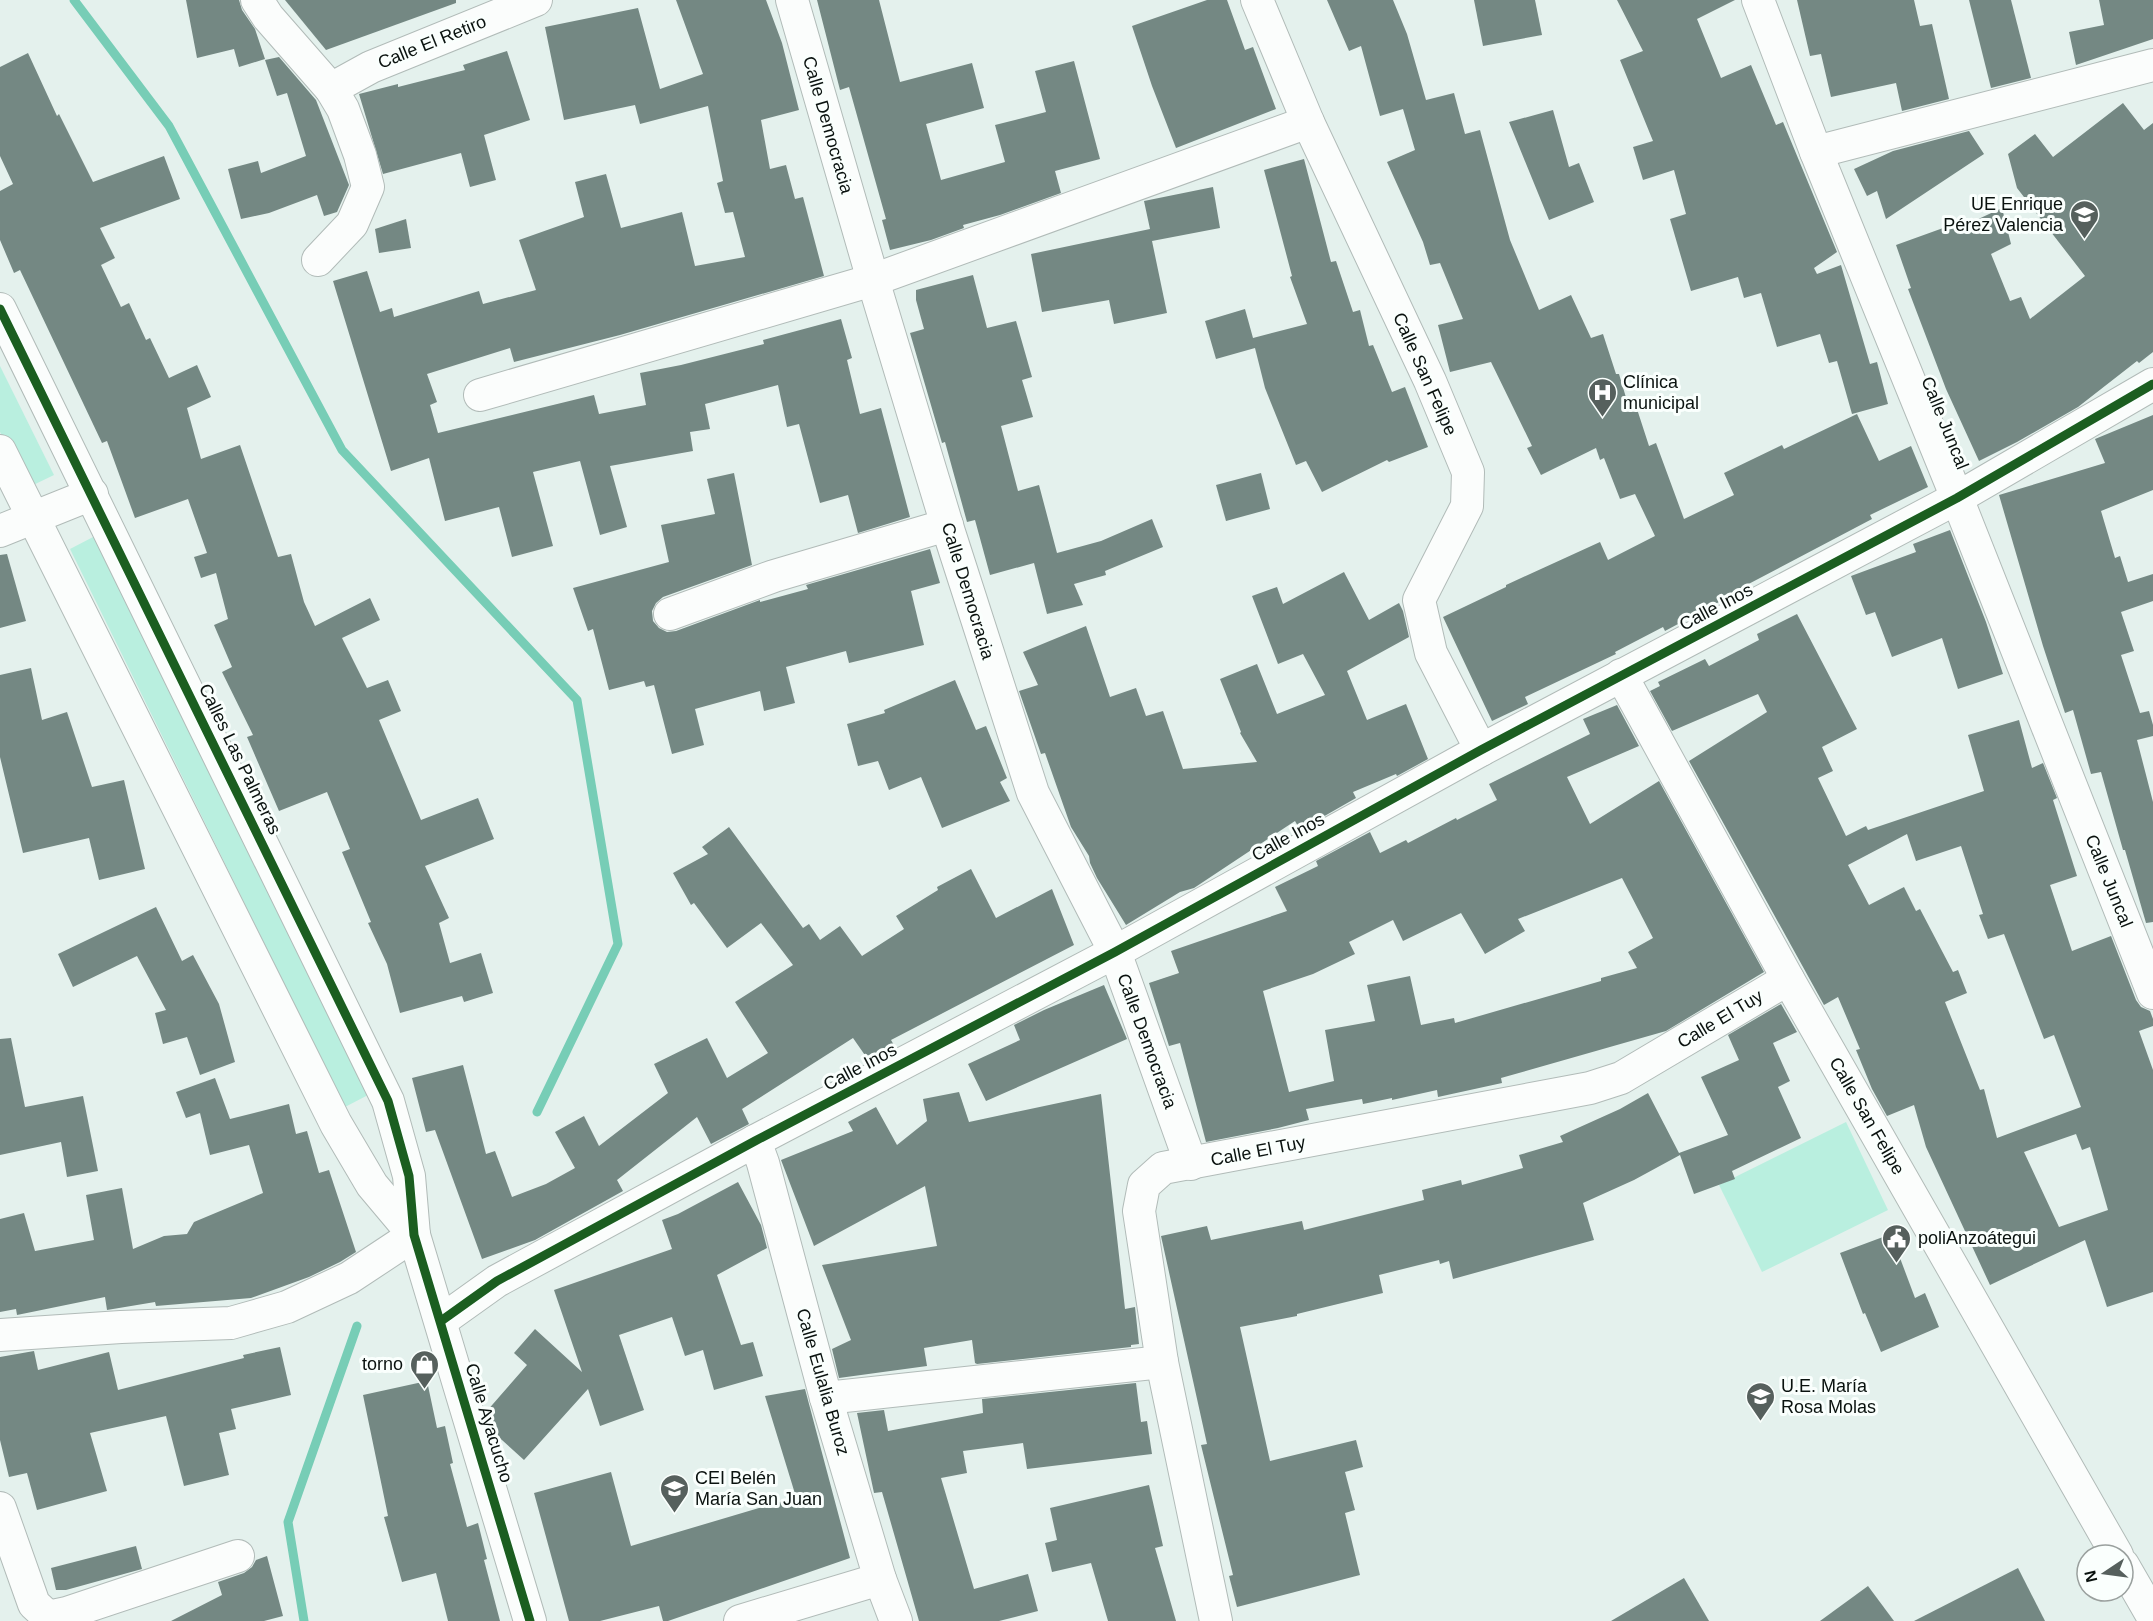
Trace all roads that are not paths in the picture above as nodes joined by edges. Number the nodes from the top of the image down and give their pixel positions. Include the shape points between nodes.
1 (257, 0) edge
2 (536, 0) edge
3 (792, 0) edge
4 (1257, 0) edge
5 (1758, 0) edge
6 (2153, 65) edge
7 (331, 89) junction
8 (1308, 122) junction
9 (1816, 152) junction
10 (318, 260) dead end
11 (873, 280) junction
12 (0, 309) edge
13 (2153, 384) edge
14 (480, 395) dead end
15 (0, 451) edge
16 (92, 494) junction
17 (1957, 498) junction
18 (34, 518) junction
19 (947, 525) junction
20 (0, 531) edge
21 (670, 615) dead end
22 (1621, 675) junction
23 (1480, 750) junction
24 (1115, 952) junction
25 (1788, 979) junction
26 (2153, 993) edge
27 (755, 1141) junction
28 (1191, 1164) junction
29 (414, 1235) junction
30 (441, 1321) junction
31 (0, 1335) edge
32 (1162, 1362) junction
33 (826, 1398) junction
34 (0, 1509) edge
35 (2110, 1543) edge
36 (238, 1556) dead end
37 (880, 1579) junction
38 (2135, 1586) edge
39 (2153, 1617) edge
40 (530, 1621) edge
41 (740, 1621) edge
42 (896, 1621) edge
43 (1215, 1621) edge

1 - 7 street
2 - 7 street, Calle El Retiro via 370,67
3 - 11 street, Calle Democracia
4 - 8 street, Calle San Felipe
5 - 9 street, Calle Juncal
6 - 9 street
7 - 10 street via 343,109 368,187 352,224
8 - 11 street
8 - 23 street, Calle San Felipe via 1430,381 1468,472 1467,506 1419,600 1431,652
9 - 17 street, Calle Juncal
11 - 14 street
11 - 19 street, Calle Democracia
12 - 16 street, Calles Las Palmeras
13 - 17 street, Calle Inos
15 - 18 street
16 - 18 street
16 - 29 street, Calles Las Palmeras via 388,1101 409,1176
17 - 22 street, Calle Inos
17 - 26 street, Calle Juncal
18 - 20 street
18 - 29 street via 336,1124 372,1185
19 - 21 street via 774,576
19 - 24 street, Calle Democracia via 1033,793
22 - 23 street, Calle Inos
22 - 25 street, Calle San Felipe
23 - 24 street, Calle Inos
24 - 27 street, Calle Inos
24 - 28 street, Calle Democracia
25 - 28 street, Calle El Tuy via 1621,1078 1590,1088
25 - 35 street, Calle San Felipe
27 - 30 street, Calle Inos via 497,1281
27 - 33 street, Calle Eulalia Buroz
28 - 32 street, Calle El Tuy via 1163,1168 1144,1185 1139,1211
29 - 30 street, Calle Ayacucho
29 - 31 street via 349,1278 286,1307 231,1323
30 - 40 street, Calle Ayacucho
32 - 33 street
32 - 43 street, Calle El Tuy
33 - 37 street, Calle Eulalia Buroz
34 - 36 street via 34,1604 48,1617
37 - 41 street
37 - 42 street, Calle Eulalia Buroz
38 - 39 street

